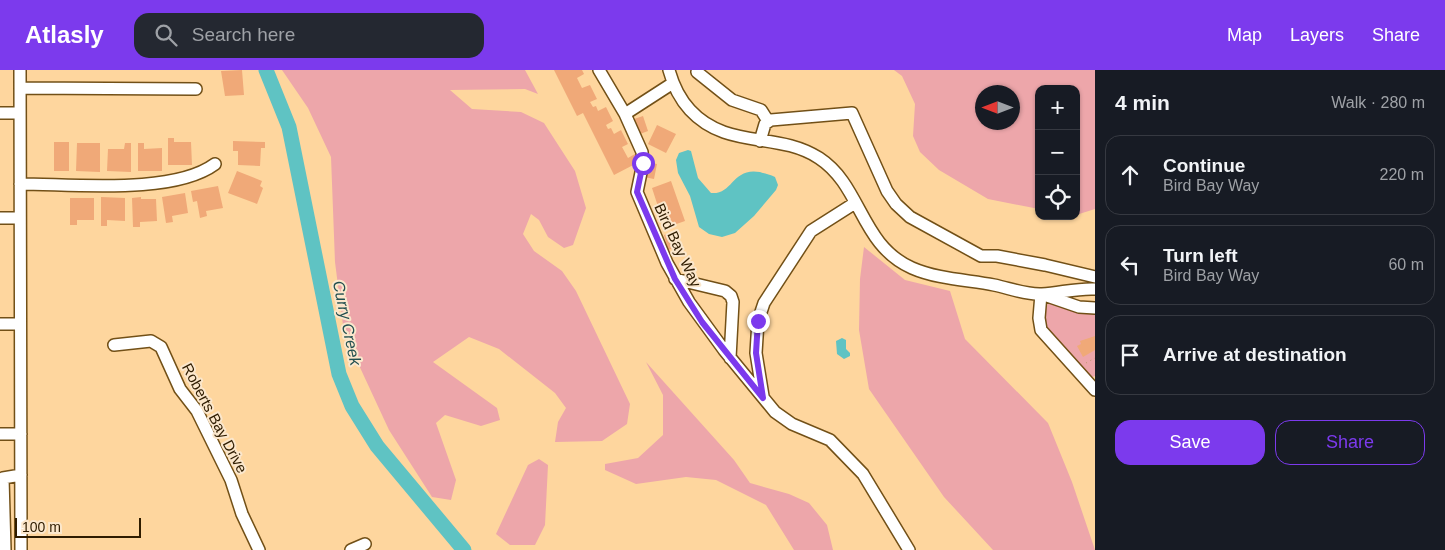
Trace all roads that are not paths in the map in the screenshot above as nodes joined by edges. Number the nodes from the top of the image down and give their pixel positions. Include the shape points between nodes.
1 (21, 70) edge
2 (599, 70) edge
3 (669, 70) edge
4 (697, 72) dead end
5 (673, 83) junction
6 (20, 88) junction
7 (196, 89) dead end
8 (0, 113) edge
9 (20, 113) junction
10 (624, 114) junction
11 (768, 121) junction
12 (760, 141) junction
13 (215, 164) dead end
14 (20, 184) junction
15 (855, 203) junction
16 (0, 218) edge
17 (20, 218) junction
18 (1095, 277) edge
19 (675, 279) junction
20 (1095, 289) edge
21 (1040, 294) junction
22 (1095, 308) edge
23 (0, 324) edge
24 (20, 324) junction
25 (114, 345) dead end
26 (730, 358) junction
27 (1095, 390) edge
28 (763, 398) junction
29 (0, 434) edge
30 (21, 434) junction
31 (21, 475) junction
32 (4, 527) junction
33 (21, 527) junction
34 (365, 544) dead end
35 (5, 550) edge
36 (21, 550) edge
37 (259, 550) edge
38 (351, 550) edge
39 (909, 550) edge

1 - 6 street
2 - 10 street, Bird Bay Way
3 - 5 street
4 - 11 street via 732,100 761,110
5 - 10 street
5 - 12 street via 688,108 709,126
6 - 7 street
6 - 9 street
8 - 9 street
9 - 14 street
10 - 19 street, Bird Bay Way via 643,155 637,192
11 - 12 street
11 - 18 street via 852,113 887,191 910,217 981,256
12 - 15 street via 793,146 819,158 840,178
13 - 14 street via 197,175 160,183
14 - 17 street
15 - 21 street via 878,243 894,258 914,269
15 - 28 street via 811,230 764,303 758,321 756,353
16 - 17 street
17 - 24 street
19 - 26 street, Bird Bay Way
19 - 26 street via 725,291 731,296
20 - 21 street
21 - 22 street via 1079,307
21 - 27 street via 1041,330
23 - 24 street
24 - 30 street
25 - 37 street, Roberts Bay Drive via 151,341 161,347 180,389 197,411 231,480
26 - 28 street, Bird Bay Way
28 - 39 street, Bird Bay Way via 782,419 836,444 863,474
29 - 30 street
30 - 31 street
31 - 32 street via 4,478
31 - 33 street
32 - 33 street
32 - 35 street
33 - 36 street
34 - 38 street

